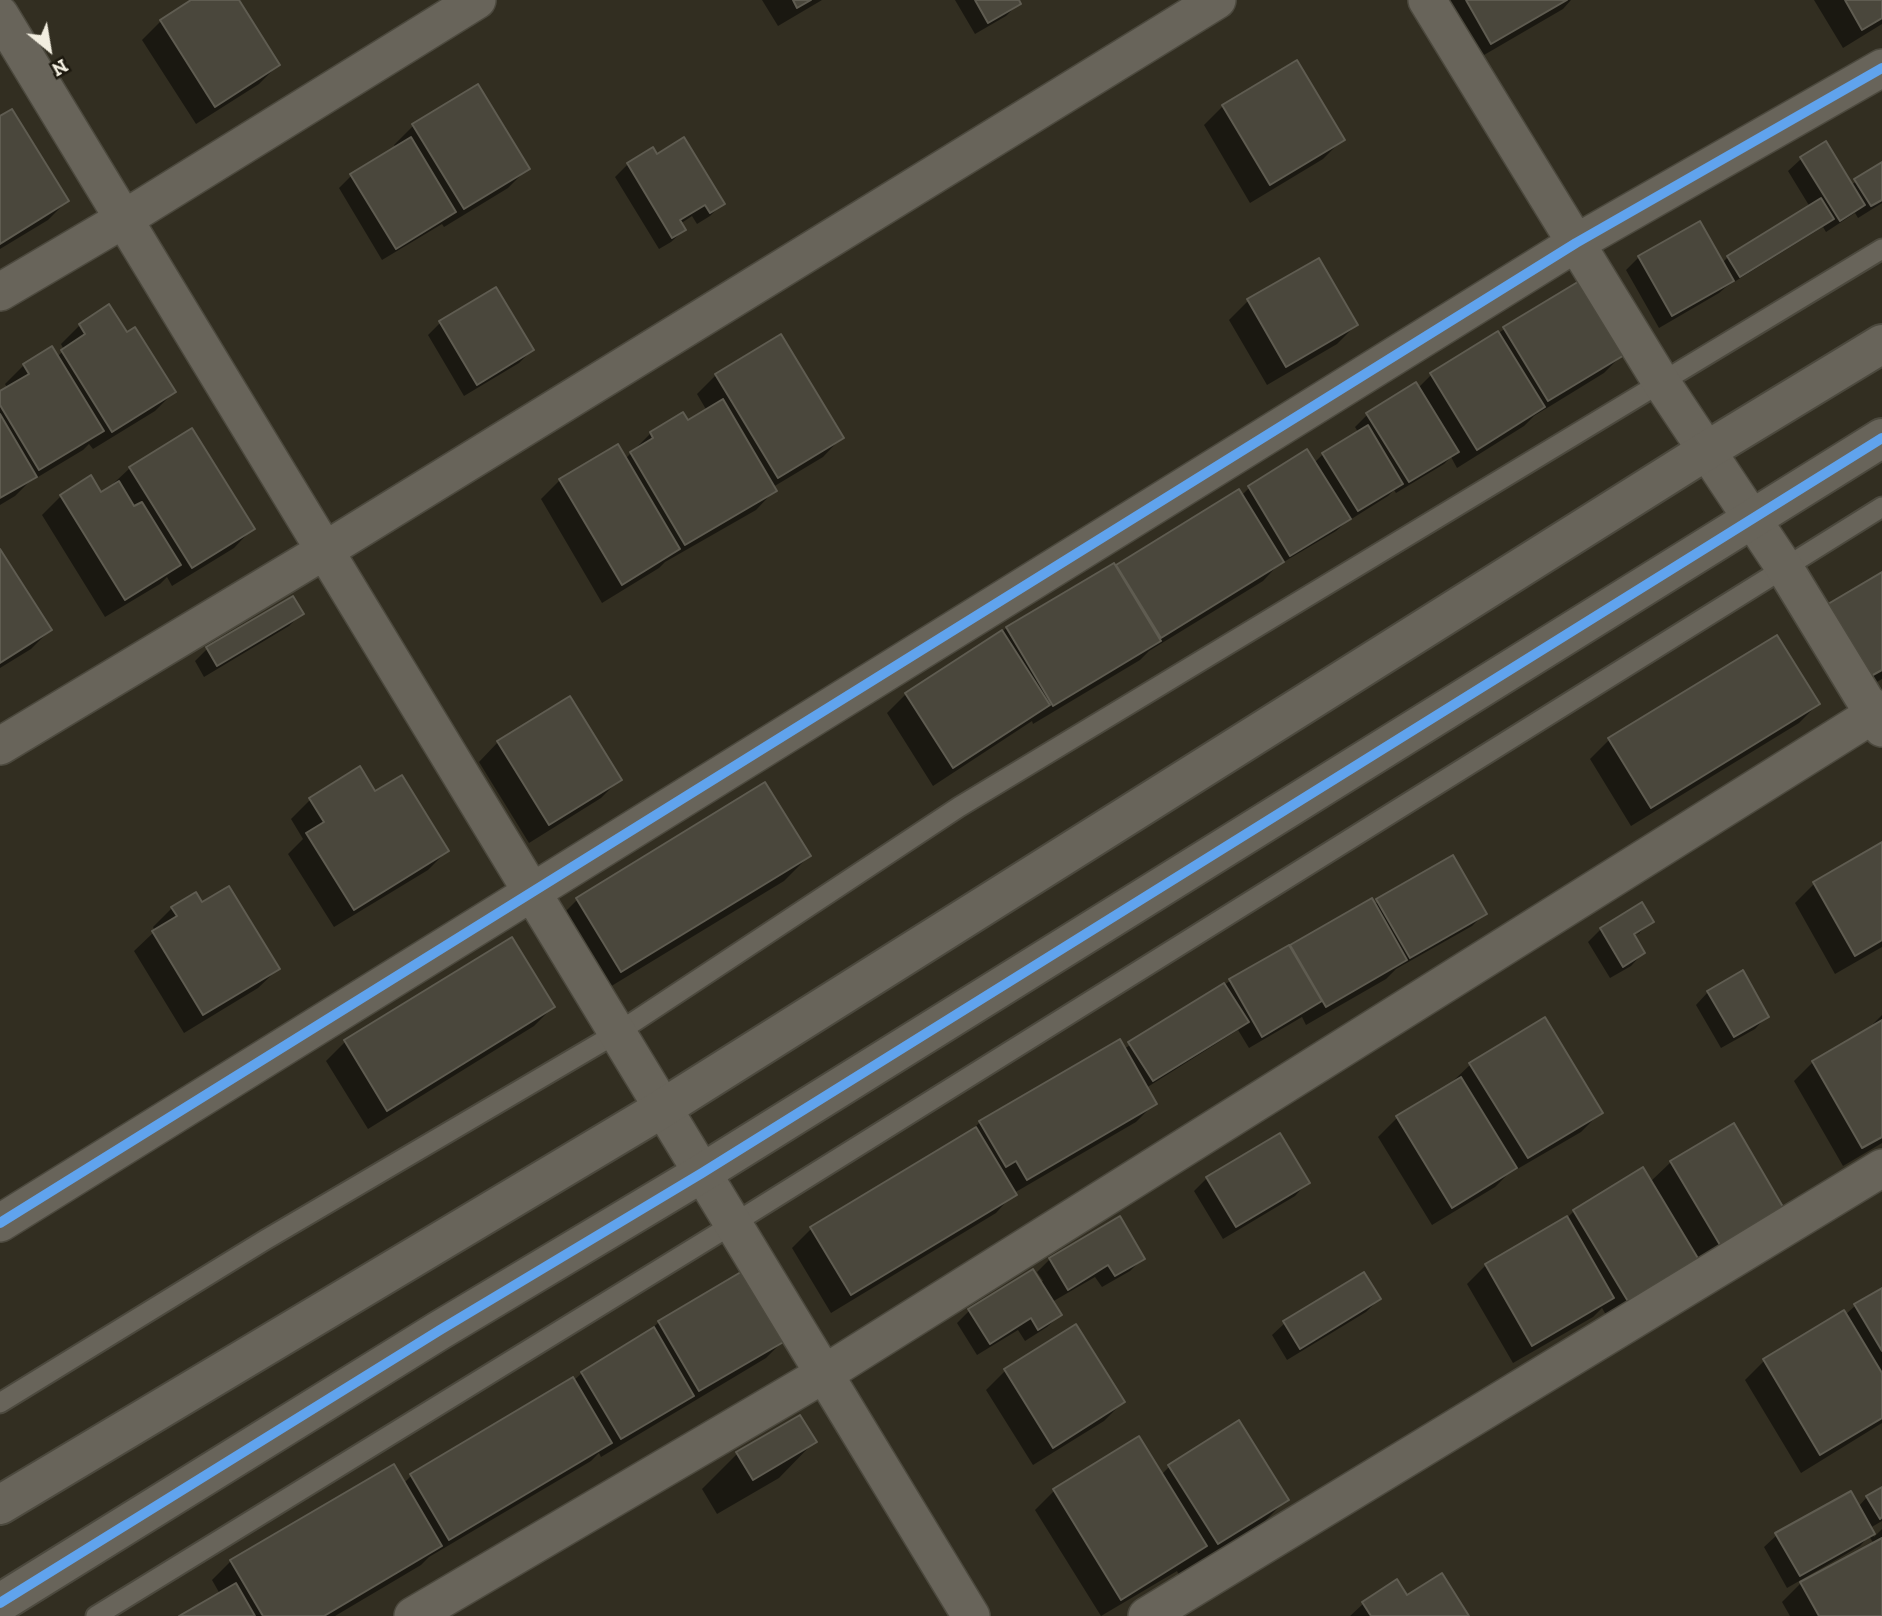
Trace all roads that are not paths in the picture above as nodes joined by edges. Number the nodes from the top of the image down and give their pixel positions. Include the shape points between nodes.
1 (478, 0) edge
2 (1217, 0) edge
3 (1427, 0) edge
4 (0, 15) edge
5 (1882, 68) edge
6 (124, 219) junction
7 (1576, 243) junction
8 (1882, 249) edge
9 (0, 292) edge
10 (1882, 344) edge
11 (1661, 382) junction
12 (1882, 438) edge
13 (1706, 452) junction
14 (1882, 507) edge
15 (1752, 517) junction
16 (324, 551) junction
17 (1784, 567) junction
18 (1879, 717) edge
19 (0, 746) edge
20 (532, 893) junction
21 (617, 1033) junction
22 (663, 1108) junction
23 (1882, 1168) edge
24 (702, 1173) junction
25 (0, 1223) edge
26 (733, 1224) junction
27 (824, 1374) junction
28 (0, 1403) edge
29 (0, 1505) edge
30 (0, 1603) edge
31 (96, 1616) edge
32 (413, 1616) edge
33 (971, 1616) edge
34 (1147, 1616) edge

1 - 6 street
2 - 16 street
3 - 7 street
4 - 6 street
5 - 7 street
6 - 9 street
6 - 16 street
7 - 11 street
7 - 20 street
8 - 11 lane
10 - 13 street
11 - 13 street
11 - 21 lane via 958,807
12 - 15 street
13 - 15 street
13 - 22 street
14 - 17 lane
15 - 17 street
15 - 24 street
16 - 19 street
16 - 20 street
17 - 18 street
17 - 26 lane
18 - 27 street
20 - 21 street
20 - 25 street
21 - 22 street
21 - 28 lane via 265,1240
22 - 24 street
22 - 29 street
23 - 34 street
24 - 26 street
24 - 30 street
26 - 27 street
26 - 31 lane
27 - 32 street
27 - 33 street

